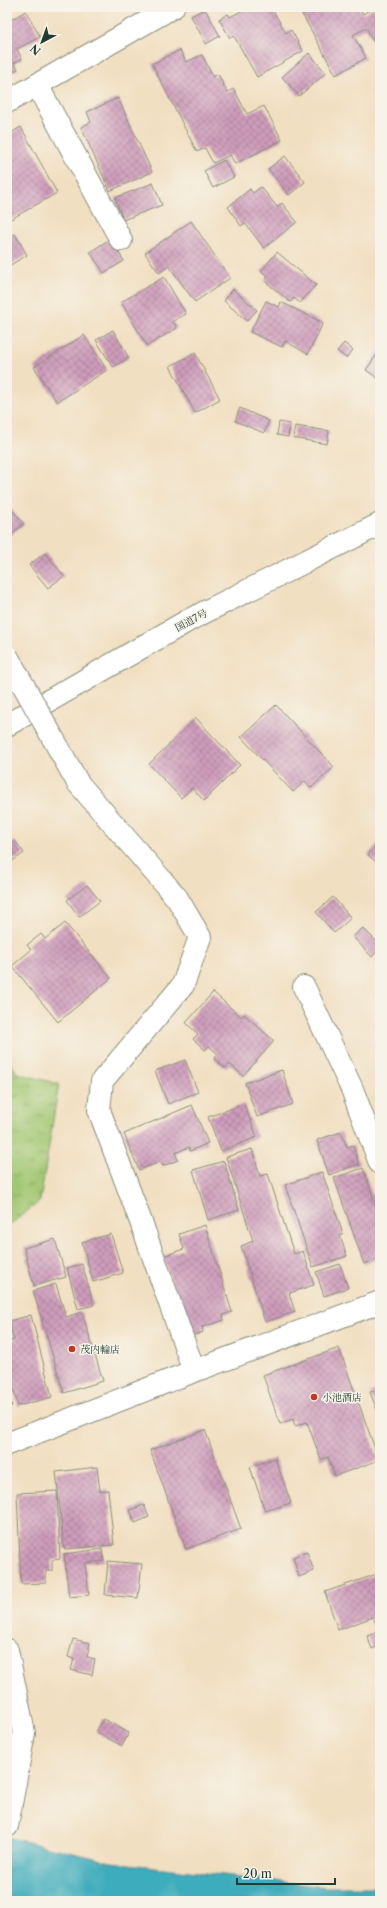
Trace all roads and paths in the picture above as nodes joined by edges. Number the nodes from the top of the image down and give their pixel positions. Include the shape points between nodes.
1 (173, 7) edge
2 (37, 85) junction
3 (7, 102) edge
4 (121, 240) dead end
5 (380, 524) edge
6 (7, 656) edge
7 (7, 725) edge
8 (304, 987) dead end
9 (380, 1163) edge
10 (380, 1302) edge
11 (194, 1371) junction
12 (7, 1444) edge
13 (7, 1650) edge
14 (8, 1823) edge

1 - 2 main road
2 - 3 main road
2 - 4 main road
5 - 7 main road, 国道7号 via 189,620
6 - 11 main road, bridge via 78,783 177,898 200,937 183,985 102,1081 99,1110
8 - 9 main road via 352,1089
10 - 11 main road
11 - 12 main road
13 - 14 main road via 24,1733

